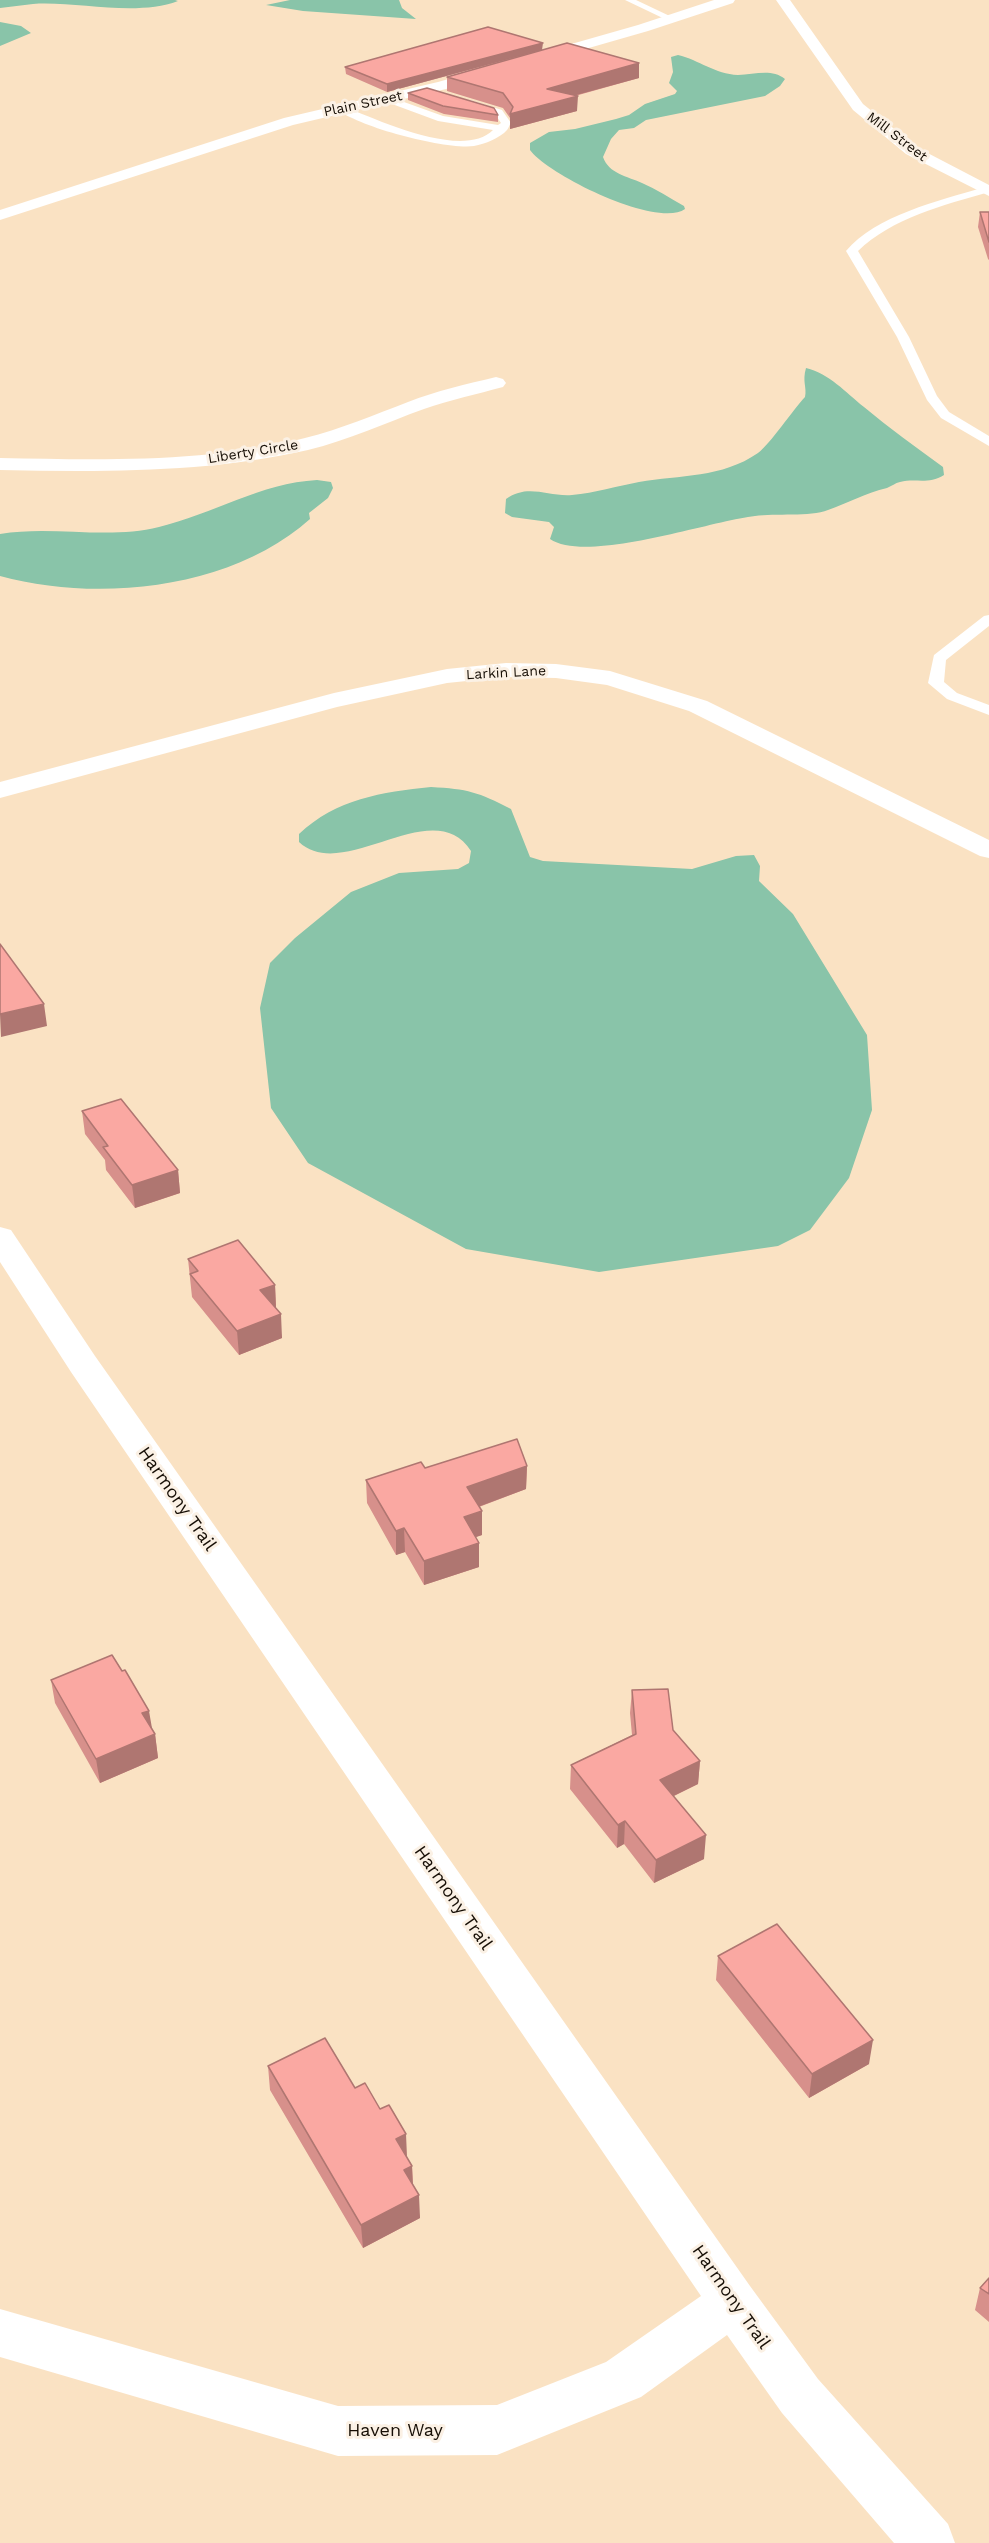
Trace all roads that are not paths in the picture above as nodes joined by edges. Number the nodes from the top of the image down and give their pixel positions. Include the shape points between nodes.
1 (629, 0) edge
2 (728, 0) edge
3 (783, 0) edge
4 (672, 19) junction
5 (426, 90) junction
6 (387, 99) junction
7 (342, 109) junction
8 (503, 129) junction
9 (987, 191) edge
10 (0, 214) edge
11 (496, 383) dead end
12 (989, 442) edge
13 (0, 464) edge
14 (989, 619) edge
15 (989, 710) edge
16 (0, 790) edge
17 (989, 850) edge
18 (0, 1237) edge
19 (734, 2302) junction
20 (0, 2333) edge
21 (929, 2543) edge

1 - 4 lane
2 - 4 street, Plain Street
3 - 9 street, Mill Street via 858,107 912,151
4 - 5 street, Plain Street
5 - 6 street, Plain Street
5 - 8 lane via 499,112 506,123
6 - 7 street, Plain Street
6 - 8 lane via 441,119
7 - 8 lane via 407,135 440,141 480,141
7 - 10 street, Plain Street via 289,120
9 - 12 lane via 903,219 852,251 903,337 930,397 945,415
11 - 13 street, Liberty Circle via 417,405 364,427 306,444 226,458 148,464
14 - 15 lane via 939,658 936,683 952,696
16 - 17 street, Larkin Lane via 334,700 447,676 556,670 610,678 698,706
18 - 19 street, Harmony Trail via 83,1364
19 - 20 street, Haven Way via 623,2380 497,2430 338,2431
19 - 21 street, Harmony Trail via 800,2396

